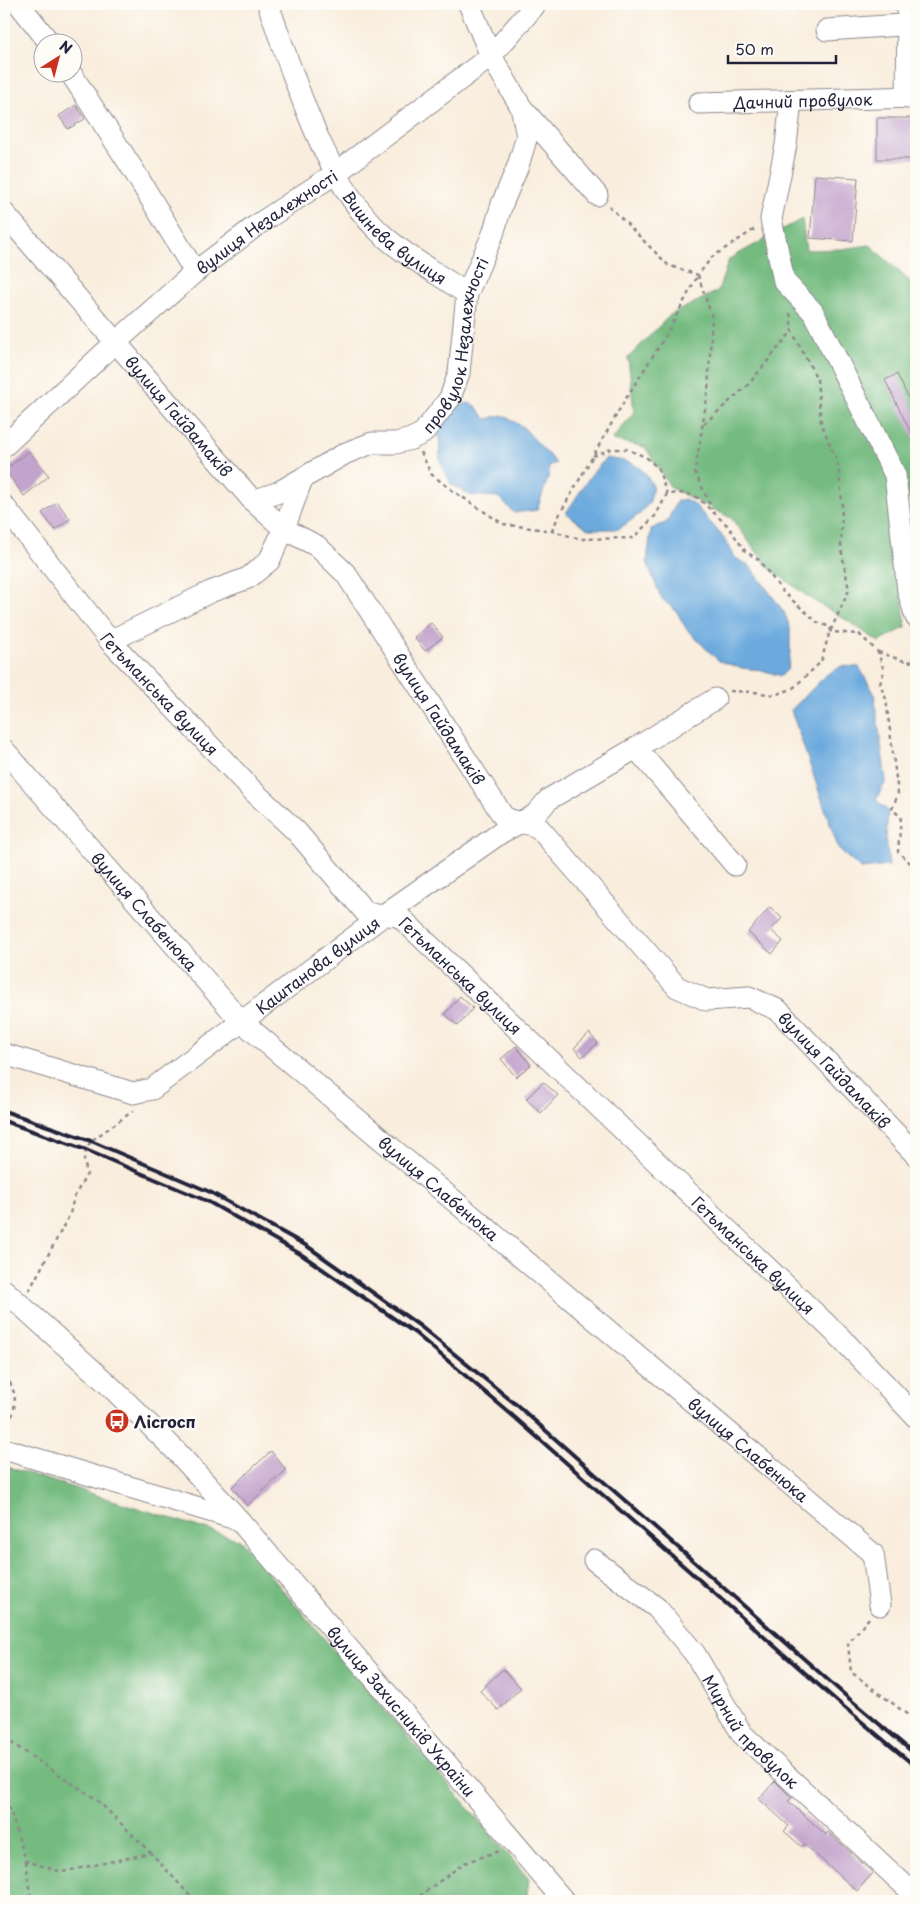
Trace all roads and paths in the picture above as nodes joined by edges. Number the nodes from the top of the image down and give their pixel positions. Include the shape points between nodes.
1 (18, 4) edge
2 (268, 4) edge
3 (469, 4) edge
4 (536, 4) edge
5 (4, 11) edge
6 (911, 19) edge
7 (826, 30) dead end
8 (41, 32) edge
9 (490, 56) junction
10 (76, 82) edge
11 (912, 97) edge
12 (791, 101) junction
13 (699, 104) dead end
14 (521, 107) junction
15 (336, 173) junction
16 (597, 195) joint
17 (4, 213) edge
18 (742, 238) dead end
19 (195, 272) junction
20 (698, 275) junction
21 (467, 294) junction
22 (790, 312) dead end
23 (792, 331) junction
24 (115, 342) junction
25 (703, 424) junction
26 (417, 436) junction
27 (4, 446) edge
28 (593, 456) junction
29 (302, 479) junction
30 (667, 494) junction
31 (253, 501) junction
32 (4, 506) edge
33 (712, 511) junction
34 (284, 529) junction
35 (552, 531) junction
36 (916, 618) edge
37 (830, 630) junction
38 (110, 641) junction
39 (878, 652) junction
40 (916, 661) edge
41 (715, 699) joint
42 (636, 748) junction
43 (4, 750) edge
44 (523, 822) junction
45 (735, 865) dead end
46 (916, 868) edge
47 (385, 914) junction
48 (241, 1021) junction
49 (4, 1054) edge
50 (136, 1110) dead end
51 (916, 1155) edge
52 (11, 1297) edge
53 (916, 1417) edge
54 (4, 1433) edge
55 (4, 1450) edge
56 (239, 1520) junction
57 (594, 1560) dead end
58 (880, 1605) joint
59 (916, 1721) edge
60 (4, 1738) edge
61 (4, 1791) edge
62 (517, 1845) junction
63 (151, 1853) junction
64 (26, 1861) junction
65 (916, 1896) edge
66 (31, 1901) edge
67 (195, 1901) edge
68 (413, 1901) edge
69 (564, 1901) edge

1 - 5 street
1 - 8 street
2 - 15 street, Вишнева вулиця via 303,101
3 - 9 street, провулок Незалежності
4 - 9 street, вулиця Незалежності
6 - 7 street, Дачний провулок
6 - 11 street, Дачний провулок
9 - 14 street, провулок Незалежності
9 - 15 street, вулиця Незалежності
10 - 19 street
11 - 12 street, Дачний провулок
12 - 13 street, Дачний провулок
12 - 36 street via 771,219 784,281 813,312 895,476 908,590
14 - 16 street, провулок Незалежності
14 - 21 street, провулок Незалежності via 527,136 493,234
15 - 19 street, вулиця Незалежності via 257,225
15 - 21 street, Вишнева вулиця via 366,217 385,237
16 - 20 path via 668,265
17 - 24 street, вулиця Гайдамаків
18 - 20 path via 712,257
19 - 24 street, вулиця Незалежності
20 - 25 path via 712,317
20 - 28 path via 665,337
21 - 26 street, провулок Незалежності via 459,373 450,398 423,433
22 - 23 path
23 - 25 path via 748,385
23 - 37 path via 817,379 821,423 838,464 842,502 841,548 849,590
24 - 27 street, вулиця Незалежності
24 - 31 street, вулиця Гайдамаків
25 - 33 path via 695,472
26 - 29 street, провулок Незалежності via 396,443 372,443
26 - 35 path via 431,474 453,491 503,524
28 - 30 path via 611,449 626,449 646,457 658,468
28 - 35 path
29 - 31 street, провулок Незалежності
29 - 34 street
30 - 33 path via 686,493 698,498
30 - 35 path via 656,515 633,538 580,539
31 - 34 street, вулиця Гайдамаків
32 - 38 street, Гетьманська вулиця
33 - 37 path via 728,526 745,551 759,560 783,592 807,615 830,627
34 - 38 street via 269,561 248,578 210,592
34 - 44 street, вулиця Гайдамаків via 317,546 346,574 494,804 511,822
37 - 39 path via 859,634
37 - 41 path via 821,662 792,689 774,695 728,691
38 - 47 street, Гетьманська вулиця via 253,791 296,831 366,913
39 - 40 path via 907,662
39 - 46 path via 884,671 880,684 886,699 898,794 892,809 901,816 898,852
41 - 42 street, Каштанова вулиця
42 - 44 street, Каштанова вулиця via 549,799 535,815
42 - 45 street
43 - 48 street, вулиця Слабенюка
44 - 47 street, Каштанова вулиця via 502,832
44 - 51 street, вулиця Гайдамаків via 540,829 677,987 706,1000 749,998 778,1010
47 - 48 street, Каштанова вулиця
47 - 53 street, Гетьманська вулиця via 399,916 844,1341
48 - 49 street, Каштанова вулиця via 152,1089 133,1093
48 - 58 street, вулиця Слабенюка via 873,1554
50 - 52 path via 91,1141 84,1160 87,1174 74,1197 70,1214 26,1296
52 - 54 path via 7,1317 8,1378 16,1395 14,1410
52 - 56 street, вулиця Захисників України via 117,1393
55 - 56 street
56 - 62 street, вулиця Захисників України
57 - 65 street, Мирний провулок via 657,1608 695,1654 742,1734
58 - 59 path via 848,1644 851,1672
60 - 63 path via 96,1799
61 - 64 path
62 - 68 path via 464,1863
62 - 69 street, вулиця Захисників України
63 - 64 path via 62,1872
63 - 67 path
64 - 66 path

